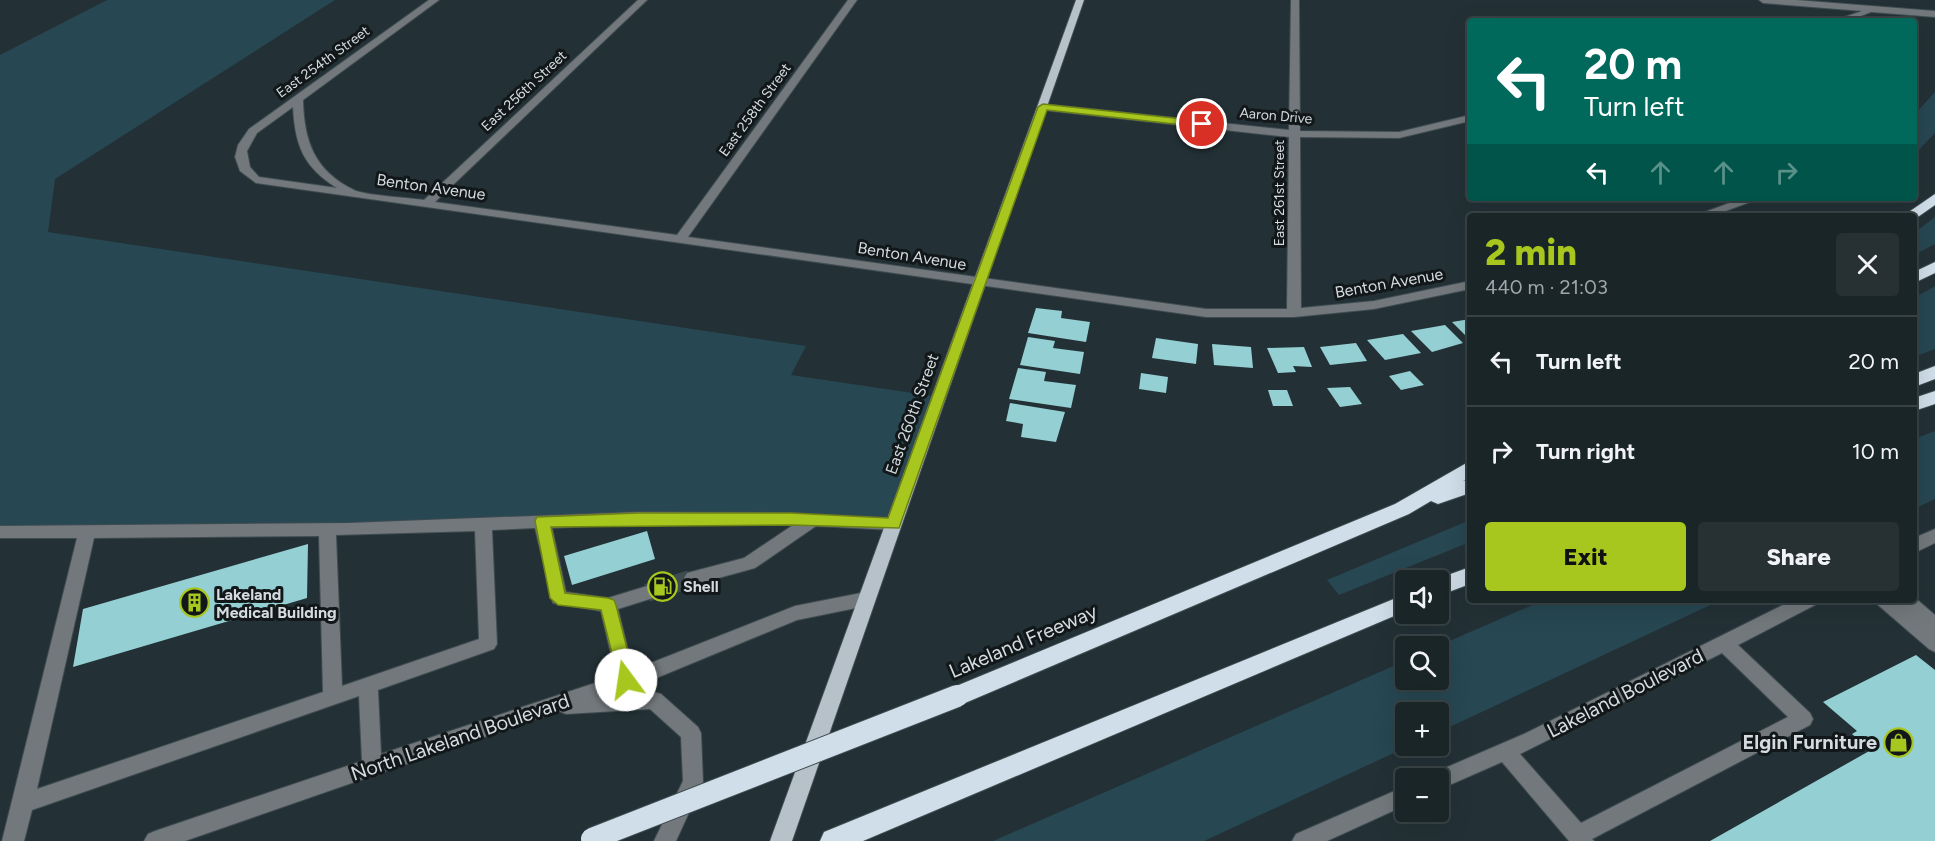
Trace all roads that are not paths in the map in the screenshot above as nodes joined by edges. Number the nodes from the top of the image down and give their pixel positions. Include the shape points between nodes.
1 (435, 0) edge
2 (643, 0) edge
3 (853, 0) edge
4 (1080, 0) edge
5 (1295, 0) edge
6 (1763, 0) edge
7 (1876, 9) junction
8 (1935, 14) edge
9 (1848, 18) edge
10 (298, 98) junction
11 (1043, 107) junction
12 (1467, 119) edge
13 (1294, 134) junction
14 (240, 158) joint
15 (350, 192) junction
16 (1935, 198) edge
17 (1746, 201) edge
18 (426, 204) junction
19 (1709, 213) edge
20 (1914, 213) edge
21 (681, 238) junction
22 (1935, 267) edge
23 (1917, 276) edge
24 (981, 282) junction
25 (1467, 286) edge
26 (1294, 313) junction
27 (1935, 372) edge
28 (1917, 380) edge
29 (1935, 397) edge
30 (1917, 404) edge
31 (1467, 470) edge
32 (1467, 487) edge
33 (1402, 508) junction
34 (813, 520) junction
35 (542, 521) junction
36 (483, 524) junction
37 (893, 524) junction
38 (327, 529) junction
39 (87, 531) junction
40 (0, 532) edge
41 (1935, 535) edge
42 (1917, 544) edge
43 (1467, 576) edge
44 (693, 578) tunnel mouth
45 (1449, 584) edge
46 (647, 593) tunnel mouth
47 (866, 599) junction
48 (1803, 603) edge
49 (1887, 603) edge
50 (1909, 603) edge
51 (608, 605) junction
52 (1395, 607) edge
53 (1935, 625) edge
54 (1724, 643) junction
55 (1935, 644) edge
56 (626, 680) junction
57 (368, 685) junction
58 (333, 697) junction
59 (544, 708) junction
60 (1505, 751) junction
61 (372, 767) junction
62 (1449, 776) edge
63 (1395, 800) edge
64 (23, 803) junction
65 (1581, 838) edge
66 (589, 840) edge
67 (13, 841) edge
68 (155, 841) edge
69 (665, 841) edge
70 (781, 841) edge
71 (833, 841) edge
72 (1303, 841) edge

1 - 10 street, East 254th Street
2 - 18 street, East 256th Street
3 - 21 street, East 258th Street
4 - 11 main road, East 260th Street
5 - 13 street, East 261st Street
6 - 7 street
7 - 8 street
7 - 9 street
10 - 14 street, East 254th Street via 253,131 243,143
10 - 15 street, Benton Avenue via 303,141 319,170
11 - 13 street, Aaron Drive
11 - 24 main road, East 260th Street
12 - 13 street, Aaron Drive via 1399,135
13 - 26 street, East 261st Street
14 - 15 street, Benton Avenue via 243,170 256,180
15 - 18 street, Benton Avenue
16 - 20 highway
17 - 19 street
18 - 21 street, Benton Avenue
21 - 24 street, Benton Avenue
22 - 23 highway
24 - 26 street, Benton Avenue via 1206,313
24 - 37 main road, East 260th Street
25 - 26 street, Benton Avenue via 1374,305
27 - 28 highway
29 - 30 highway
31 - 33 highway, Lakeland Freeway
32 - 33 highway
33 - 66 highway, Lakeland Freeway, bridge via 957,696
34 - 35 street
34 - 37 street
34 - 44 street via 749,562
35 - 36 street
35 - 51 street via 558,598
36 - 38 street
36 - 57 street via 488,644
37 - 47 main road, East 260th Street
38 - 39 street
38 - 58 street
39 - 40 street
39 - 64 street
41 - 42 street
43 - 45 highway
46 - 51 street
47 - 56 street, North Lakeland Boulevard via 795,613
47 - 70 main road, East 260th Street
48 - 54 street, Lakeland Boulevard
49 - 55 street
50 - 53 street
51 - 56 street
52 - 71 highway
54 - 60 street, Lakeland Boulevard
54 - 65 street via 1803,719
56 - 59 street, North Lakeland Boulevard
57 - 58 street
57 - 61 street
58 - 64 street
59 - 61 street, North Lakeland Boulevard
59 - 69 street via 654,700 691,733 693,782
60 - 62 street, Lakeland Boulevard
60 - 65 street
61 - 68 street, North Lakeland Boulevard
63 - 72 street
64 - 67 street

